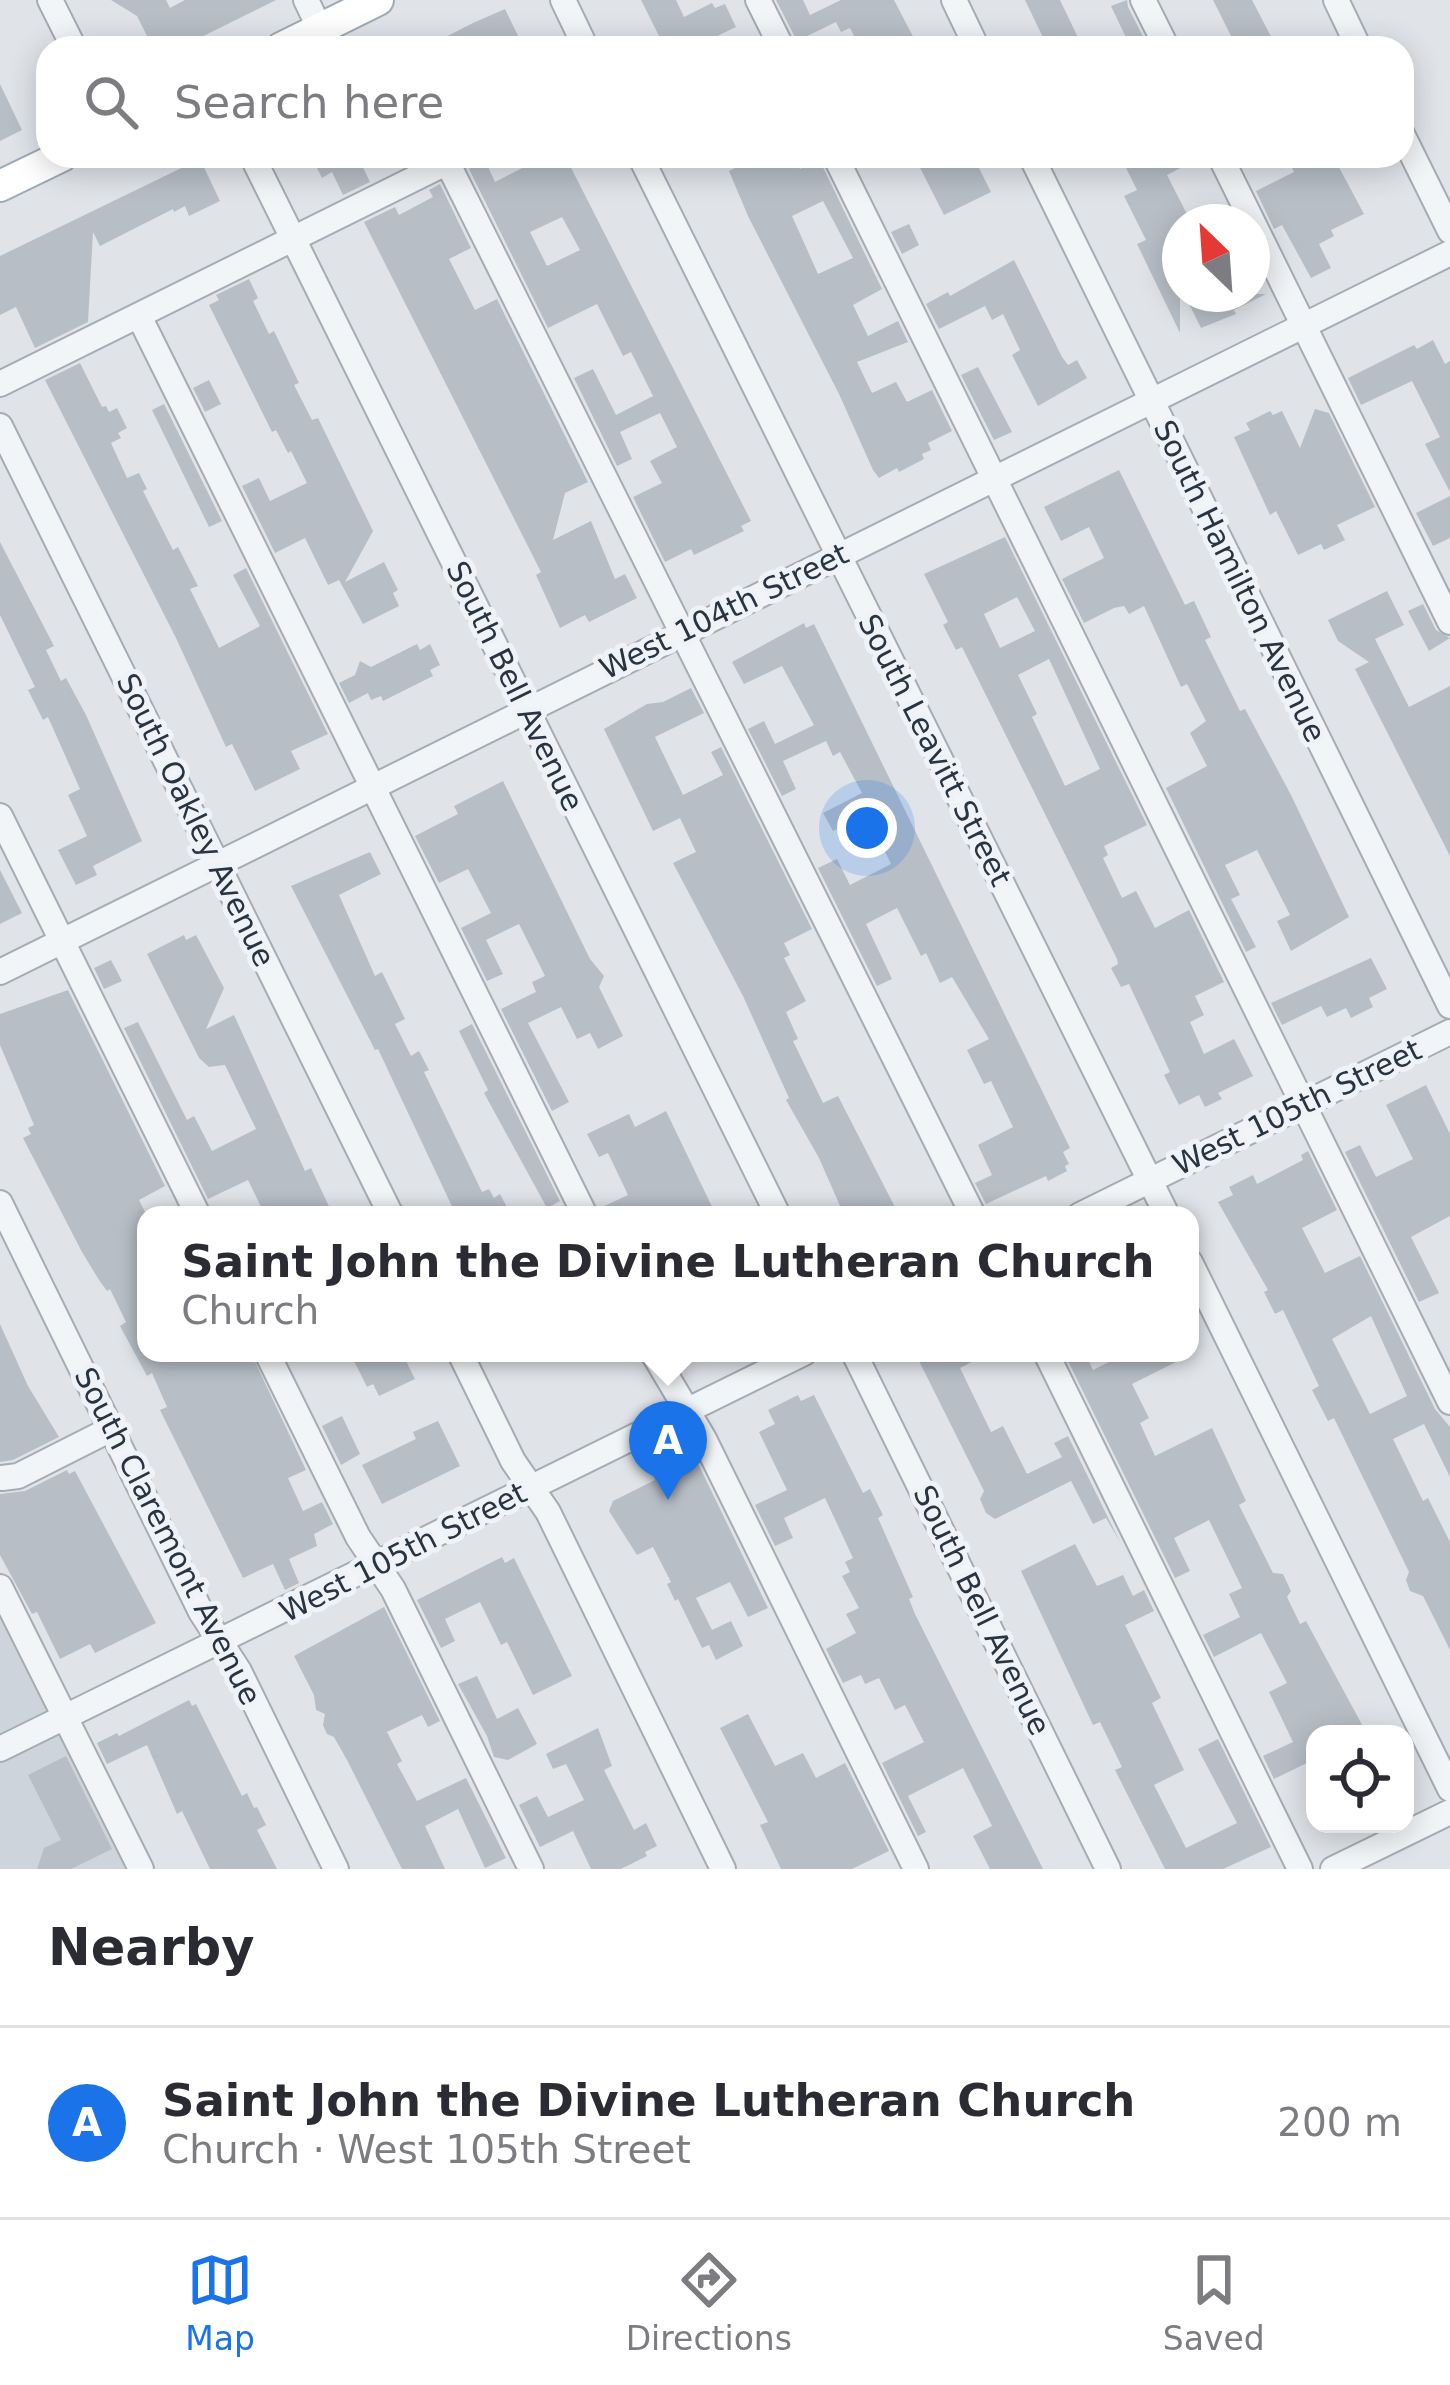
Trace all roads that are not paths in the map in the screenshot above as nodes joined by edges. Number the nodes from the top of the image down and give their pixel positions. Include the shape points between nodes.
1 (50, 0) edge
2 (306, 0) edge
3 (378, 0) edge
4 (563, 0) edge
5 (758, 0) edge
6 (954, 0) edge
7 (1143, 0) edge
8 (1336, 0) edge
9 (320, 28) junction
10 (68, 36) edge
11 (304, 36) edge
12 (580, 36) edge
13 (776, 36) edge
14 (971, 36) edge
15 (1161, 36) edge
16 (1353, 36) edge
17 (1414, 158) edge
18 (37, 168) edge
19 (258, 168) edge
20 (436, 168) edge
21 (458, 168) edge
22 (646, 168) edge
23 (841, 168) edge
24 (1037, 168) edge
25 (1226, 168) edge
26 (0, 186) edge
27 (1450, 231) edge
28 (293, 239) junction
29 (1450, 253) edge
30 (139, 316) junction
31 (1304, 326) junction
32 (0, 384) edge
33 (1152, 402) junction
34 (0, 426) edge
35 (994, 479) junction
36 (837, 555) junction
37 (1450, 622) edge
38 (682, 632) junction
39 (527, 709) junction
40 (372, 786) junction
41 (0, 816) edge
42 (217, 863) junction
43 (62, 941) junction
44 (0, 972) edge
45 (1450, 1006) edge
46 (1450, 1032) edge
47 (1303, 1104) junction
48 (1150, 1180) junction
49 (0, 1203) edge
50 (194, 1206) edge
51 (387, 1206) edge
52 (580, 1206) edge
53 (774, 1206) edge
54 (969, 1206) edge
55 (1098, 1206) edge
56 (1163, 1206) edge
57 (1199, 1280) edge
58 (271, 1362) edge
59 (464, 1362) edge
60 (658, 1362) edge
61 (786, 1362) edge
62 (858, 1362) edge
63 (1050, 1362) edge
64 (1450, 1402) edge
65 (687, 1411) junction
66 (111, 1429) junction
67 (2, 1478) edge
68 (532, 1487) junction
69 (377, 1565) junction
70 (0, 1587) edge
71 (220, 1643) junction
72 (65, 1717) junction
73 (0, 1749) edge
74 (1450, 1789) edge
75 (1450, 1812) edge
76 (141, 1869) edge
77 (336, 1869) edge
78 (531, 1869) edge
79 (723, 1869) edge
80 (916, 1869) edge
81 (1108, 1869) edge
82 (1300, 1869) edge
83 (1333, 1869) edge

1 - 10 street
2 - 9 street
3 - 9 main road
4 - 12 street
5 - 13 street
6 - 14 street
7 - 15 street
8 - 16 street
9 - 11 main road
17 - 27 street
18 - 26 main road
19 - 28 street, South Bell Avenue
20 - 28 street
21 - 38 street
22 - 36 street, South Leavitt Street
23 - 35 street
24 - 33 street, South Hamilton Avenue
25 - 31 street
28 - 30 street
28 - 39 street, South Bell Avenue
29 - 31 street, West 104th Street
30 - 32 street
30 - 40 street
31 - 33 street, West 104th Street
31 - 37 street
33 - 35 street, West 104th Street
33 - 45 street, South Hamilton Avenue
34 - 42 street, South Oakley Avenue
35 - 36 street, West 104th Street
35 - 47 street
36 - 38 street, West 104th Street
36 - 48 street, South Leavitt Street
38 - 39 street, West 104th Street
38 - 54 street
39 - 40 street, West 104th Street
39 - 53 street, South Bell Avenue
40 - 42 street, West 104th Street
40 - 52 street
41 - 43 street
42 - 43 street, West 104th Street
42 - 51 street, South Oakley Avenue
43 - 44 street, West 104th Street
43 - 50 street
46 - 47 street, West 105th Street
47 - 48 street, West 105th Street
47 - 64 street
48 - 55 street, West 105th Street
48 - 56 street, South Leavitt Street
49 - 66 street, South Claremont Avenue
57 - 74 street
58 - 69 street
59 - 68 street
60 - 65 street
61 - 65 street, West 105th Street
62 - 81 street, South Bell Avenue
63 - 82 street
65 - 68 street, West 105th Street
65 - 80 street
66 - 67 street
66 - 71 street, South Claremont Avenue
68 - 69 street, West 105th Street
68 - 79 street
69 - 71 street, West 105th Street
69 - 78 street
70 - 72 street
71 - 72 street, West 105th Street
71 - 77 street, South Claremont Avenue
72 - 73 street, West 105th Street
72 - 76 street
75 - 83 street

